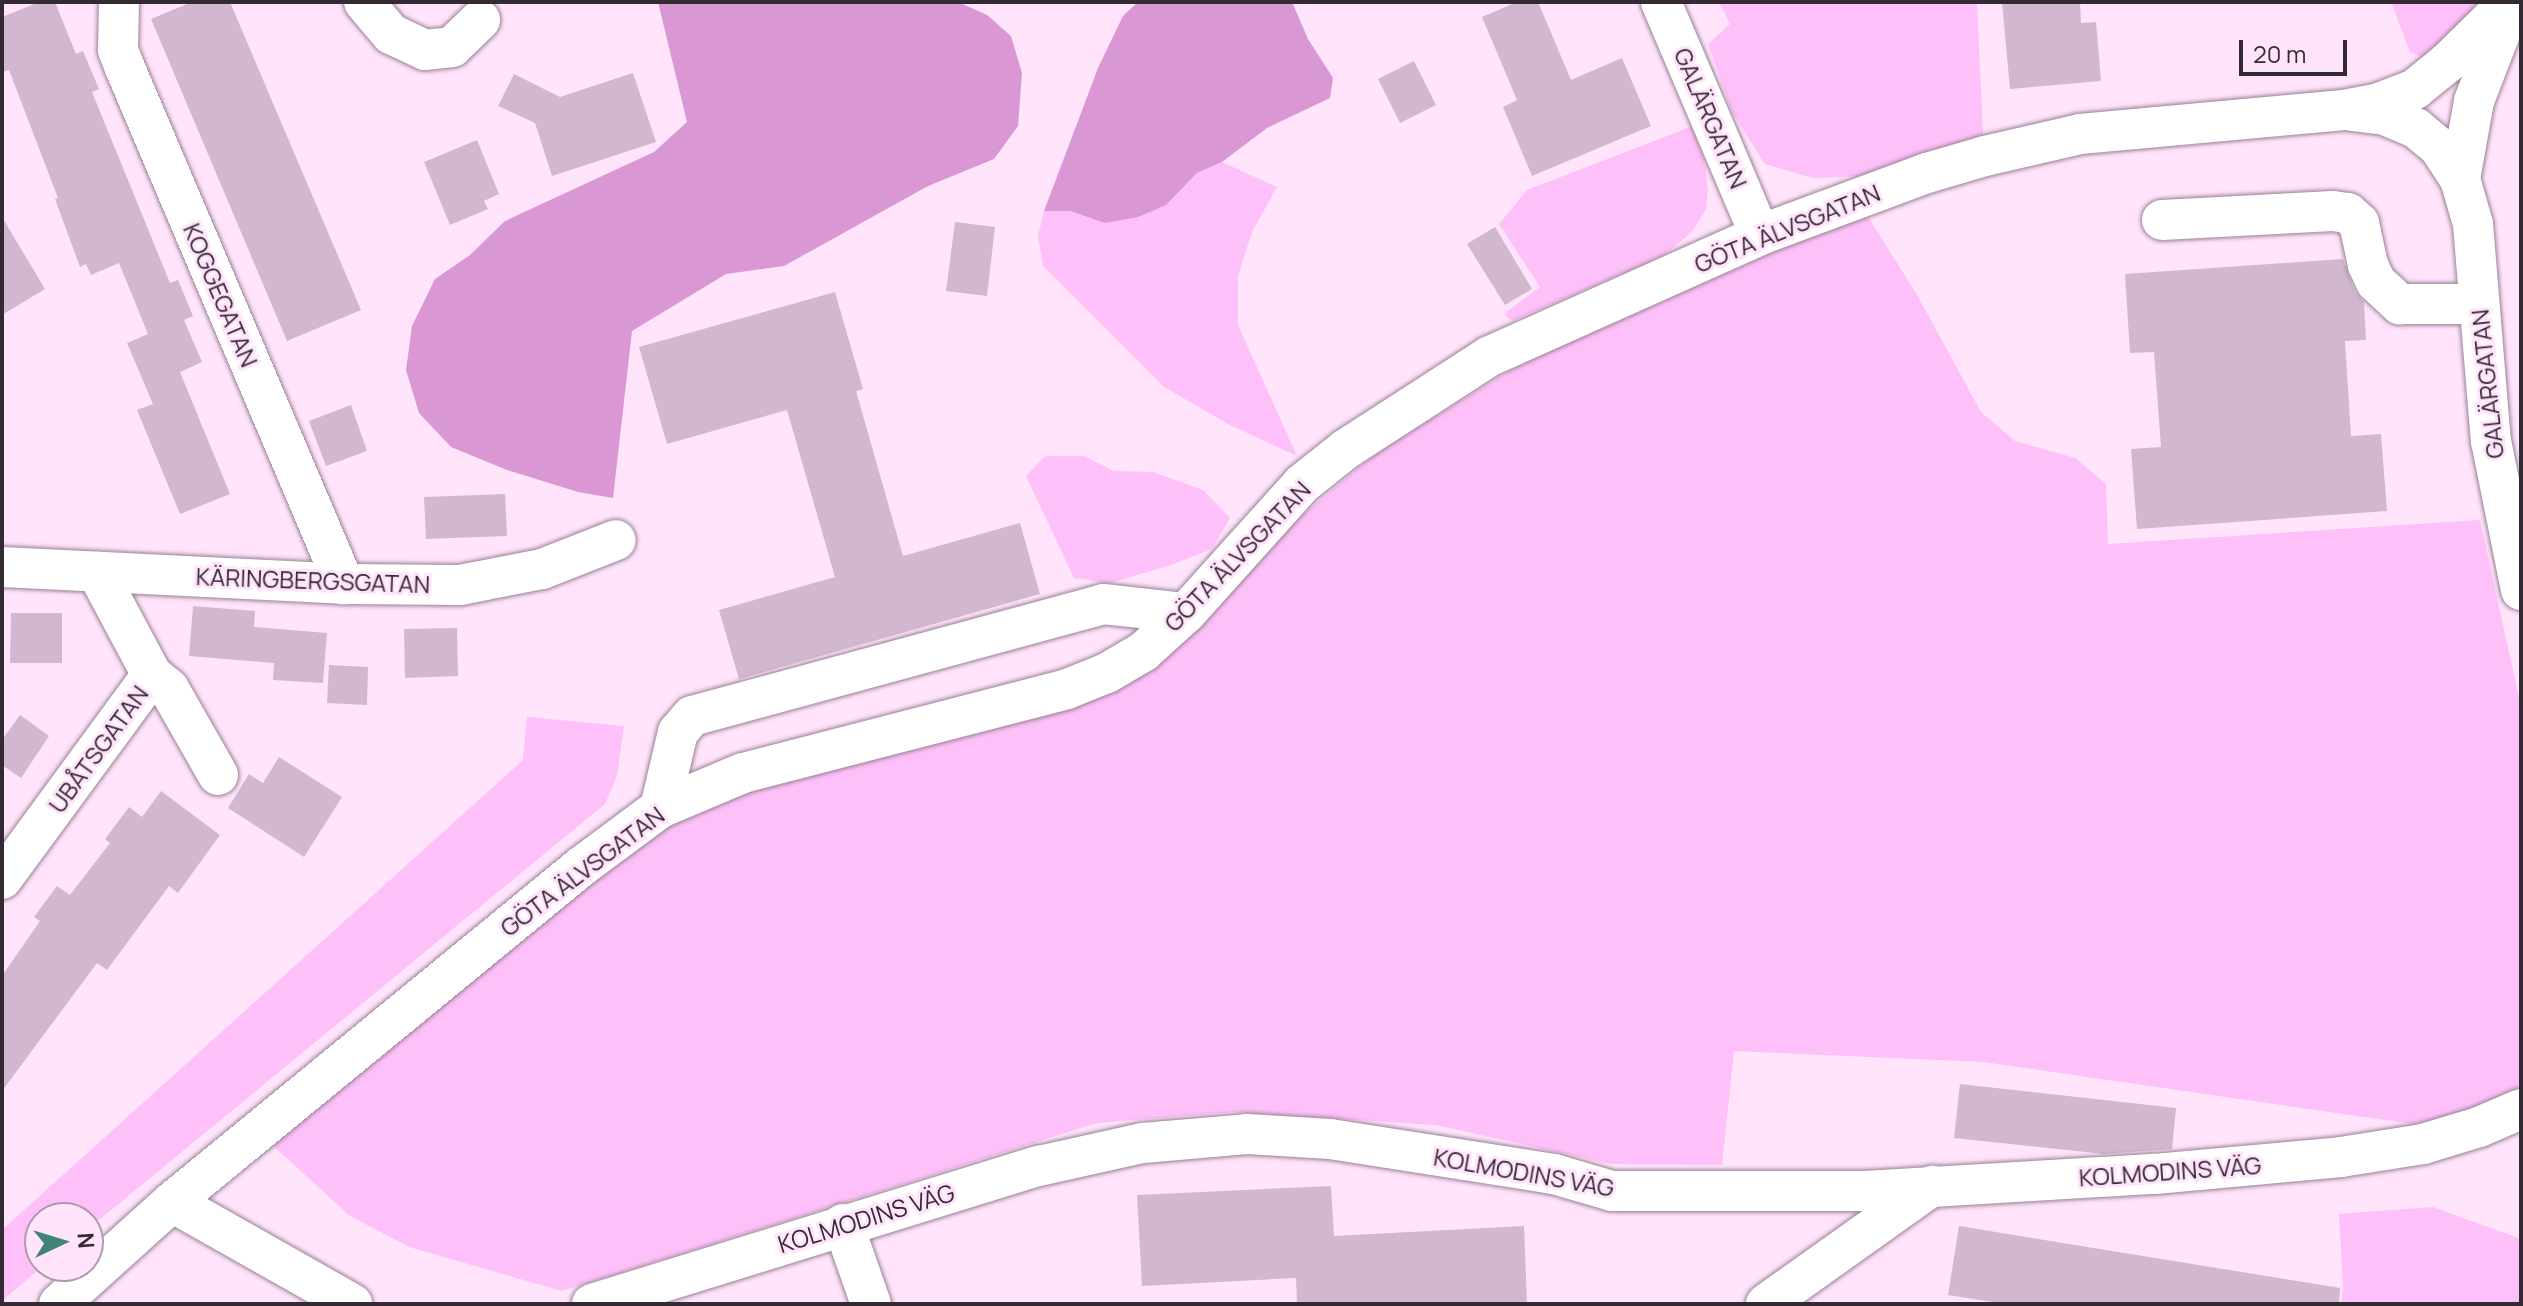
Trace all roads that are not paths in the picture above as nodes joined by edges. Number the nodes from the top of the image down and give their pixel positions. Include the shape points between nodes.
1 (119, 2) edge
2 (364, 2) edge
3 (1661, 2) edge
4 (2511, 2) edge
5 (480, 20) dead end
6 (2344, 110) junction
7 (2460, 179) junction
8 (2162, 220) dead end
9 (1760, 235) junction
10 (2478, 304) junction
11 (2506, 438) edge
12 (616, 540) dead end
13 (2, 567) edge
14 (97, 572) junction
15 (344, 584) junction
16 (2521, 590) edge
17 (1186, 613) junction
18 (152, 675) junction
19 (218, 775) dead end
20 (660, 808) junction
21 (2, 879) edge
22 (2521, 1109) edge
23 (1932, 1186) junction
24 (172, 1202) junction
25 (843, 1224) junction
26 (59, 1304) edge
27 (352, 1304) edge
28 (592, 1304) edge
29 (871, 1304) edge
30 (1766, 1304) edge

1 - 15 street, KOGGEGATAN via 118,50
2 - 5 street via 391,34 425,50 452,47
3 - 9 street, GALÄRGATAN
4 - 6 street, GÖTA ÄLVSGATAN via 2415,89
4 - 7 street, GALÄRGATAN via 2474,101
6 - 7 street, GALÄRGATAN via 2385,115 2416,128 2439,147
6 - 9 street, GÖTA ÄLVSGATAN via 2028,144 1927,173
7 - 10 street, GALÄRGATAN via 2473,224
8 - 10 street via 2348,213 2359,223 2376,282 2400,304
9 - 17 street, GÖTA ÄLVSGATAN via 1490,356 1346,449 1267,520
10 - 11 street, GALÄRGATAN
11 - 16 street, GALÄRGATAN
12 - 15 street, KÄRINGBERGSGATAN via 542,569 460,585
13 - 14 street, KÄRINGBERGSGATAN
14 - 15 street, KÄRINGBERGSGATAN
14 - 18 street, UBÅTSGATAN
17 - 20 street, GÖTA ÄLVSGATAN via 1143,652 1067,689 743,773
17 - 20 street via 1103,604 692,716 678,732
18 - 19 street via 169,689
18 - 21 street, UBÅTSGATAN
20 - 24 street, GÖTA ÄLVSGATAN
22 - 23 street, KOLMODINS VÄG via 2423,1144 2341,1157
23 - 25 street, KOLMODINS VÄG via 1612,1191 1554,1174 1330,1139 1247,1134 1143,1143 1039,1166
23 - 30 street
24 - 26 street, GÖTA ÄLVSGATAN
24 - 27 street
25 - 28 street, KOLMODINS VÄG
25 - 29 street

